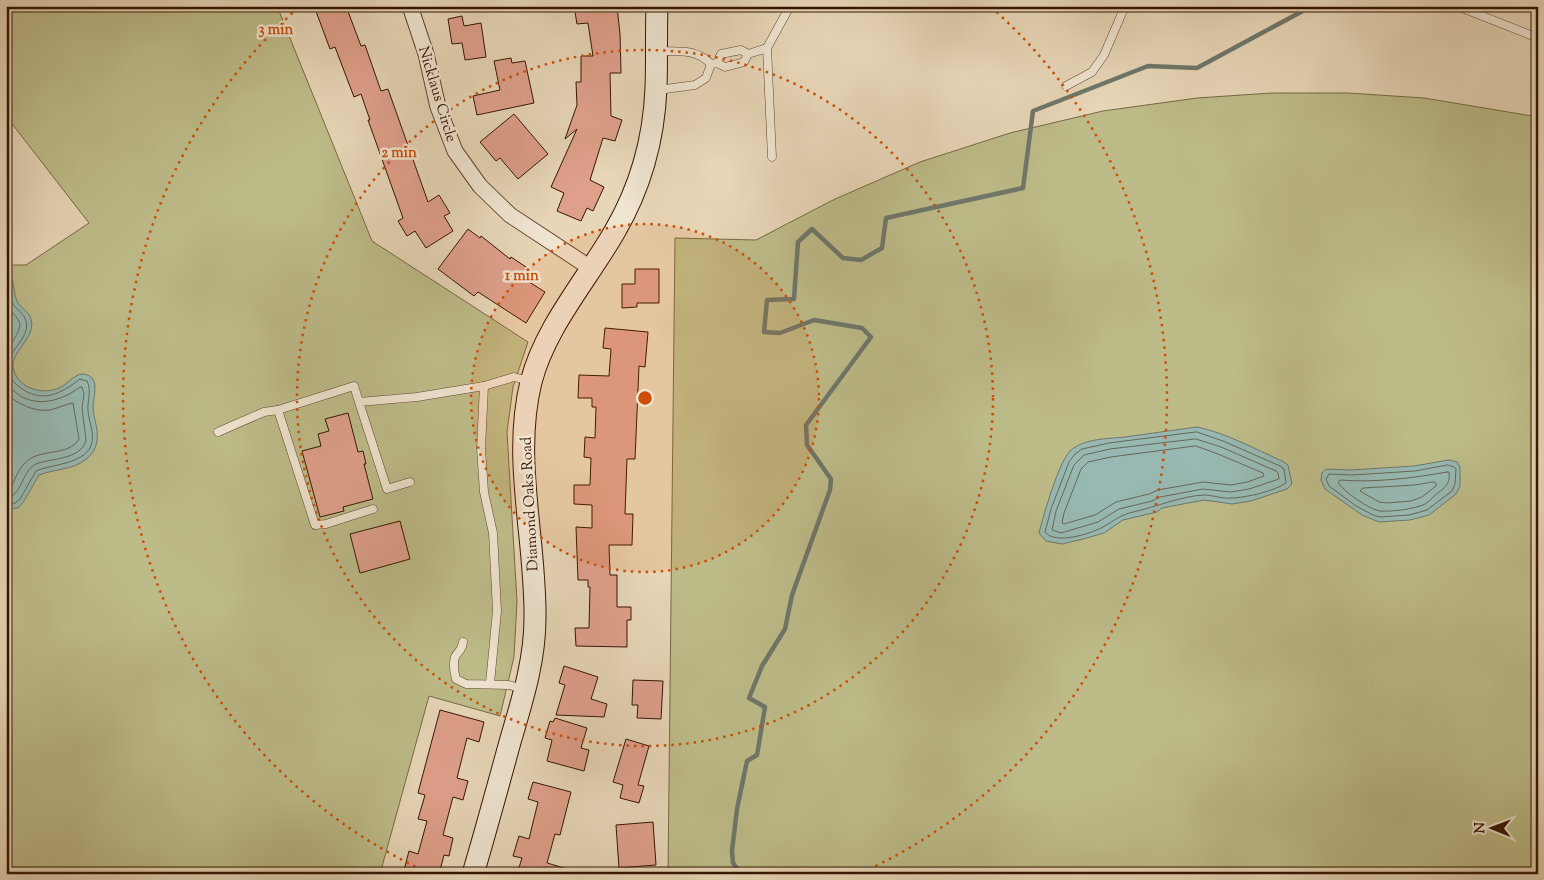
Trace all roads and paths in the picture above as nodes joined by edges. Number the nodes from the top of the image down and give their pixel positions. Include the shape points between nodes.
1 (410, 6) edge
2 (657, 6) edge
3 (790, 6) edge
4 (1125, 6) edge
5 (1457, 6) edge
6 (1538, 38) edge
7 (768, 48) junction
8 (656, 51) junction
9 (748, 54) junction
10 (714, 63) junction
11 (1066, 86) dead end
12 (656, 90) junction
13 (772, 157) dead end
14 (592, 269) junction
15 (532, 381) junction
16 (484, 386) junction
17 (359, 402) junction
18 (278, 410) junction
19 (218, 432) dead end
20 (410, 482) dead end
21 (373, 509) dead end
22 (463, 642) dead end
23 (490, 683) junction
24 (525, 690) junction
25 (474, 874) edge

1 - 14 street, Nicklaus Circle via 426,54 438,107 455,150 480,186 510,215
2 - 8 street, Diamond Oaks Road
3 - 7 lane
4 - 11 lane via 1104,55 1092,72
5 - 6 lane
7 - 9 lane
7 - 13 lane
8 - 10 lane via 693,53
8 - 12 street, Diamond Oaks Road
9 - 10 lane via 741,50 722,54
9 - 10 lane via 744,62 725,67
10 - 12 lane via 706,78 695,85
12 - 14 street, Diamond Oaks Road via 643,166 631,200
14 - 15 street, Diamond Oaks Road via 542,349
15 - 16 lane via 514,377
15 - 24 street, Diamond Oaks Road via 524,438 535,618
16 - 17 lane
16 - 23 lane via 481,448 484,492 493,533 497,611
17 - 18 lane via 354,386
17 - 20 lane via 387,489
18 - 19 lane via 264,412
18 - 21 lane via 315,525
22 - 23 lane via 462,650 456,656 456,679 466,684
23 - 24 lane
24 - 25 street, Diamond Oaks Road

